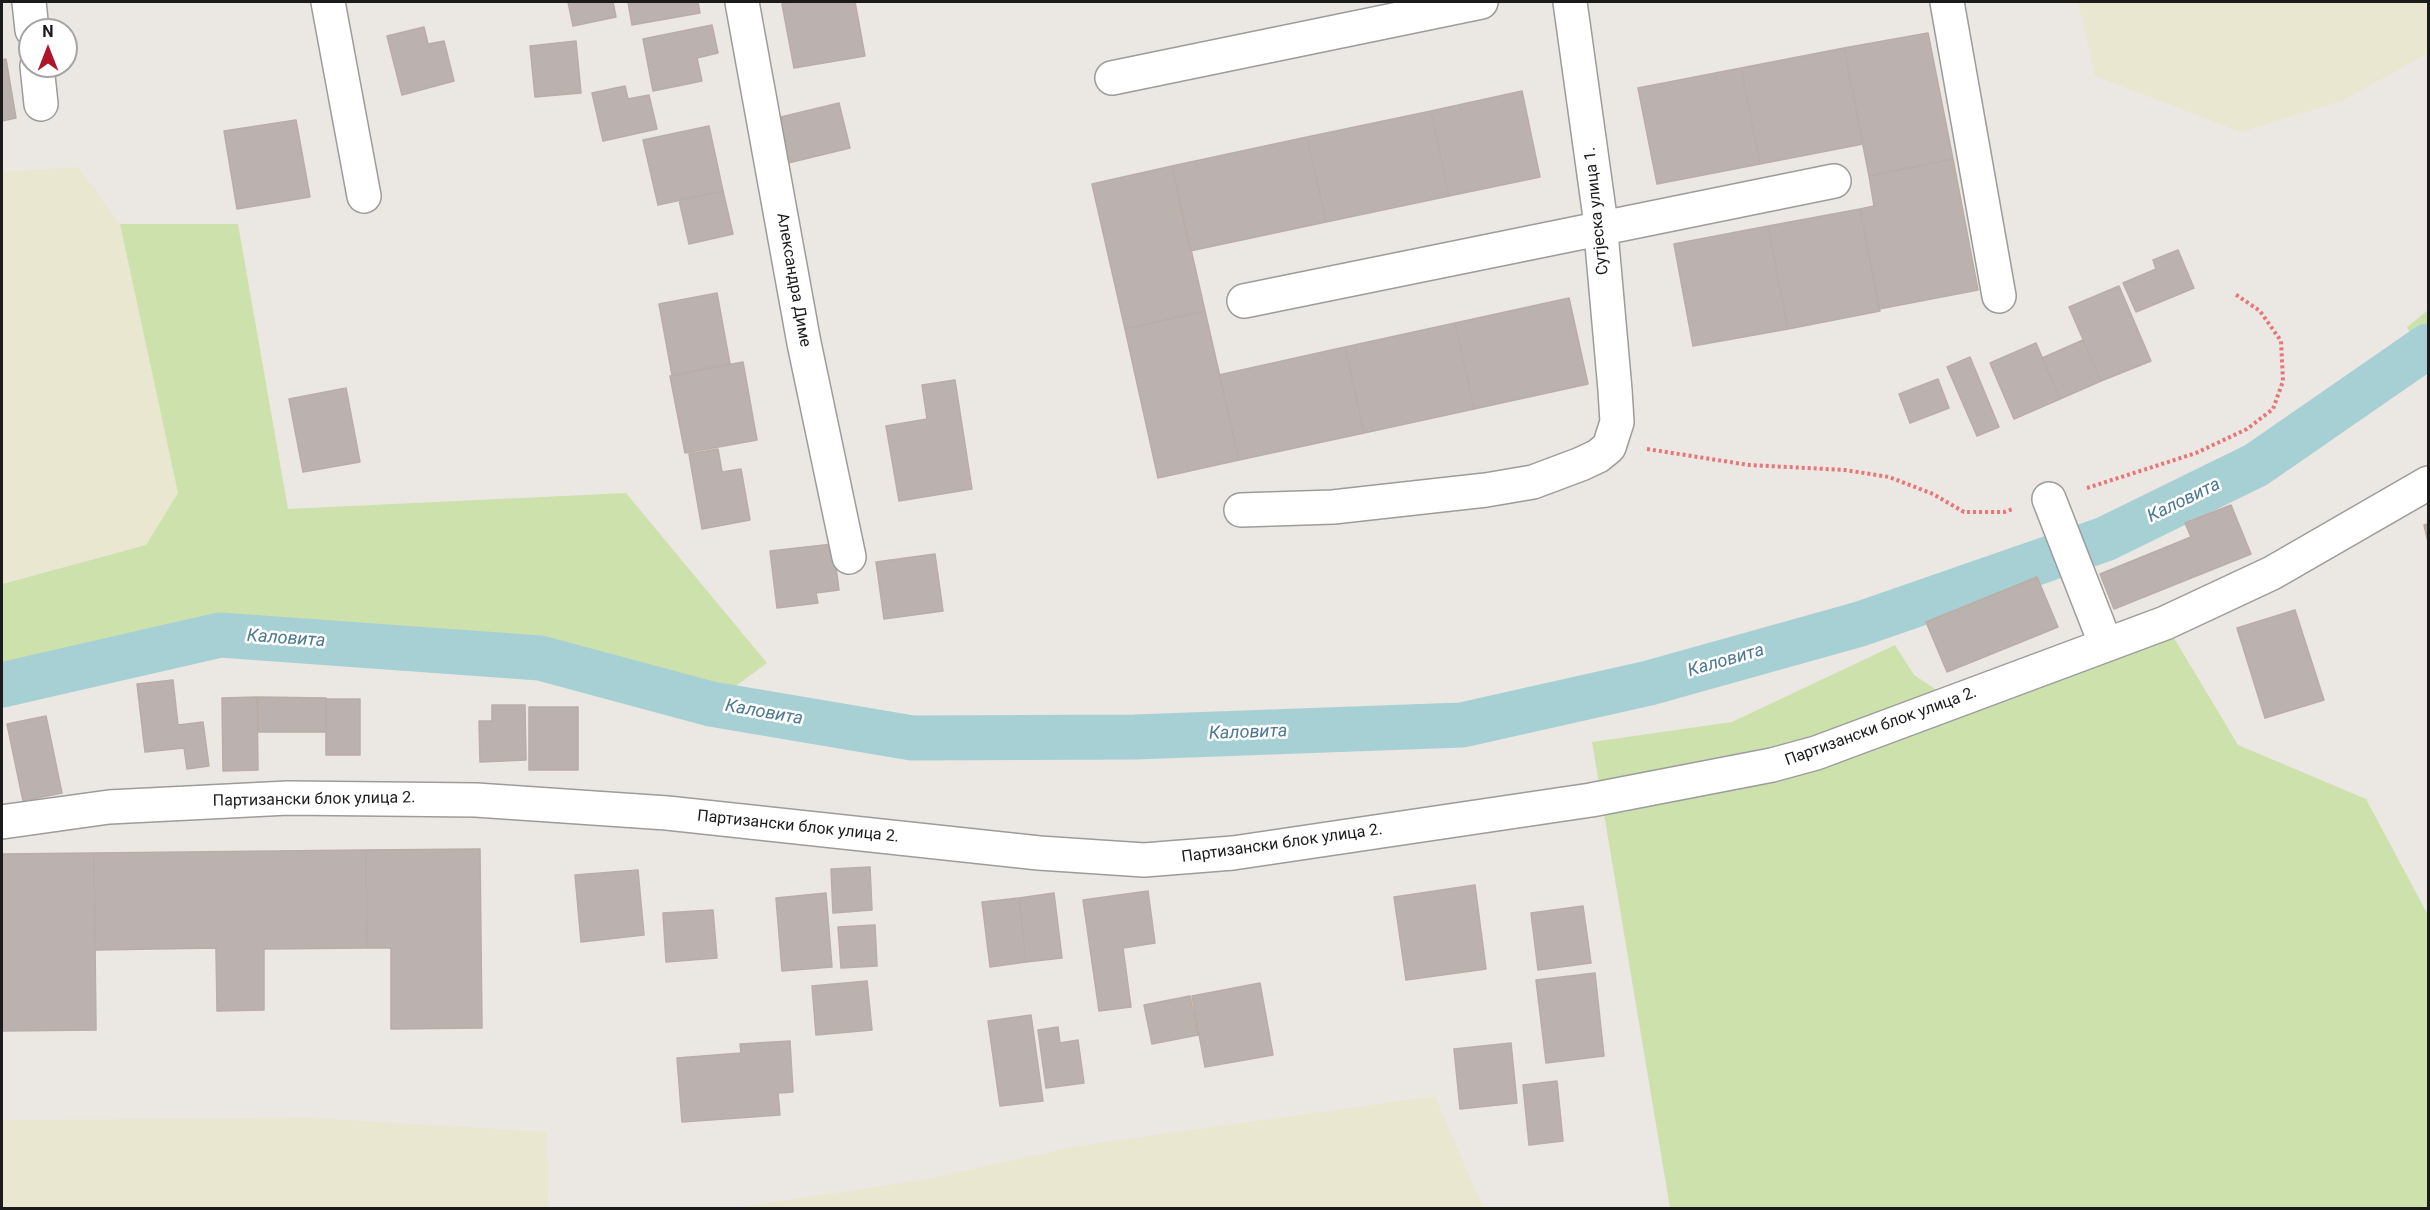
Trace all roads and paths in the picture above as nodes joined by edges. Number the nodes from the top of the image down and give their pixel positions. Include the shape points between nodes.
1 (29, 2) edge
2 (328, 2) edge
3 (742, 2) edge
4 (1481, 2) edge
5 (1570, 2) edge
6 (1947, 2) edge
7 (31, 18) edge
8 (38, 78) edge
9 (1112, 78) dead end
10 (41, 104) dead end
11 (1834, 181) dead end
12 (364, 196) dead end
13 (1600, 228) junction
14 (2235, 294) dead end
15 (1999, 296) dead end
16 (1244, 302) dead end
17 (1616, 428) junction
18 (2428, 483) edge
19 (1241, 510) dead end
20 (2055, 513) junction
21 (849, 557) dead end
22 (2106, 645) junction
23 (2, 822) edge

1 - 7 street
2 - 12 street
3 - 21 street, Александра Диме via 804,343
4 - 9 street
5 - 13 street, Сутјеска улица 1.
6 - 15 street
8 - 10 street
11 - 13 street
13 - 16 street
13 - 17 street, Сутјеска улица 1.
14 - 20 path via 2260,311 2281,341 2283,381 2273,409 2247,429 2196,453 2135,474
17 - 19 street via 1608,447 1598,456 1533,482 1333,507
17 - 20 path via 1653,452 1889,477 1965,512
18 - 22 street, Партизански блок улица 2. via 2272,573 2165,623
20 - 22 street
22 - 23 street, Партизански блок улица 2. via 1859,738 1772,765 1591,800 1178,858 1095,858 667,813 476,800 288,798 109,807

